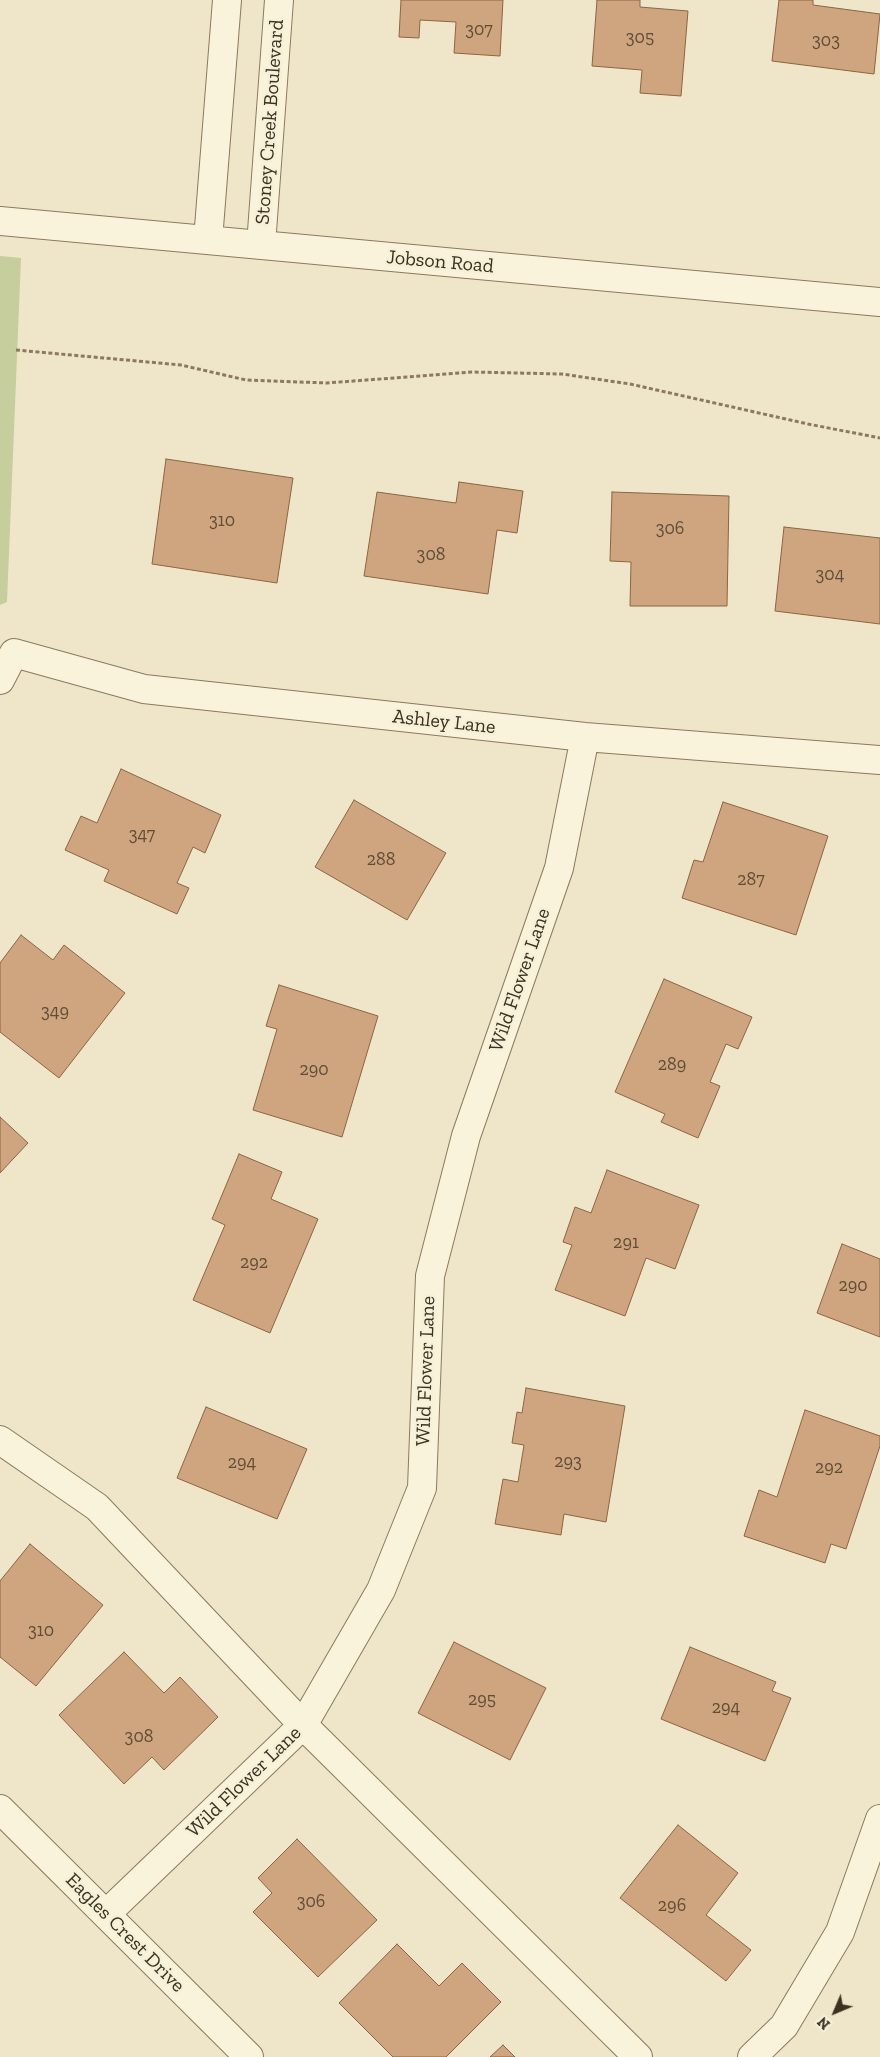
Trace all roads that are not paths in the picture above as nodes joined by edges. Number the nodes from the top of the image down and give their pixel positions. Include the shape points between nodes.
1 (227, 0) edge
2 (279, 0) edge
3 (0, 220) edge
4 (208, 240) junction
5 (261, 245) junction
6 (880, 302) edge
7 (0, 680) edge
8 (585, 737) junction
9 (880, 760) edge
10 (0, 1440) edge
11 (303, 1725) junction
12 (0, 1809) edge
13 (880, 1819) edge
14 (106, 1914) junction
15 (250, 2057) edge
16 (638, 2057) edge
17 (752, 2057) edge

1 - 4 street
2 - 5 street, Stoney Creek Boulevard
3 - 4 street, Jobson Road
4 - 5 street, Jobson Road
5 - 6 street, Jobson Road
7 - 8 street, Ashley Lane via 14,654 144,689
8 - 9 street, Ashley Lane
8 - 11 street, Wild Flower Lane via 559,868 466,1136 430,1276 422,1488 381,1590
10 - 11 street via 97,1508
11 - 14 street, Wild Flower Lane
11 - 16 street
12 - 14 street, Eagles Crest Drive
13 - 17 street via 840,1932 784,2026
14 - 15 street, Eagles Crest Drive

